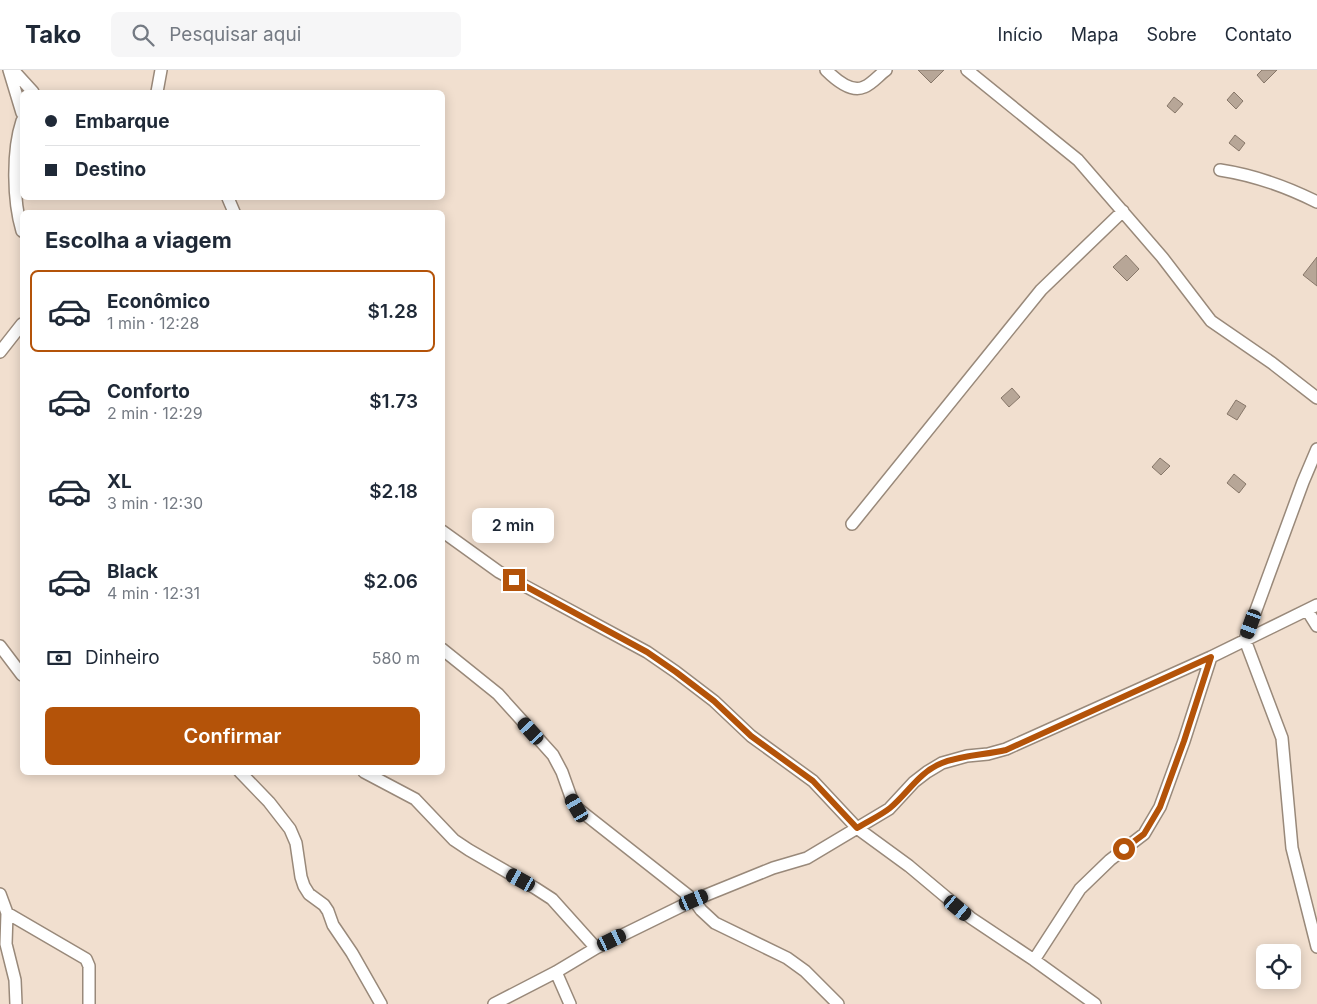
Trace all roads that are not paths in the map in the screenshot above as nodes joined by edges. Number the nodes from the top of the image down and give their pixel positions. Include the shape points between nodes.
1 (11, 70) edge
2 (162, 70) edge
3 (826, 70) edge
4 (886, 70) edge
5 (967, 70) edge
6 (31, 90) edge
7 (157, 90) edge
8 (20, 105) edge
9 (20, 130) edge
10 (1220, 170) dead end
11 (1317, 202) edge
12 (1123, 212) junction
13 (20, 222) edge
14 (20, 330) edge
15 (0, 352) edge
16 (1317, 398) edge
17 (1317, 449) edge
18 (852, 524) dead end
19 (445, 533) edge
20 (1312, 608) edge
21 (1317, 626) edge
22 (1245, 640) junction
23 (0, 646) edge
24 (445, 651) edge
25 (1211, 657) junction
26 (20, 672) edge
27 (243, 775) edge
28 (370, 775) edge
29 (857, 828) junction
30 (0, 894) edge
31 (694, 900) junction
32 (7, 913) junction
33 (1317, 947) edge
34 (596, 948) junction
35 (1034, 960) junction
36 (556, 972) junction
37 (16, 1004) edge
38 (89, 1004) edge
39 (381, 1004) edge
40 (494, 1004) edge
41 (570, 1004) edge
42 (838, 1004) edge
43 (1095, 1004) edge

1 - 6 street
1 - 8 street
2 - 7 street
3 - 4 street via 834,78 857,89 865,87
5 - 12 street via 1078,160
9 - 13 street via 16,203
10 - 11 street via 1249,175
12 - 16 street via 1211,321
12 - 18 street via 1041,290
14 - 15 street
17 - 22 street
19 - 29 street via 499,572 647,652 676,672 714,701 751,736 813,781
20 - 21 street
20 - 22 street
22 - 25 street
22 - 33 street via 1282,738 1292,848
23 - 26 street
24 - 31 street via 498,694 553,756 577,808
25 - 29 street via 1006,750 942,763 914,782 889,809
25 - 35 street via 1160,807 1144,834 1080,888
27 - 39 street via 290,829 304,886 328,911 333,925
28 - 34 street via 415,799 454,840 552,899
29 - 31 street via 804,859
29 - 35 street via 971,918
30 - 32 street
31 - 34 street
31 - 42 street via 715,923 787,958
32 - 37 street via 6,944 15,980
32 - 38 street via 86,960 89,966
34 - 36 street
35 - 43 street
36 - 40 street
36 - 41 street

